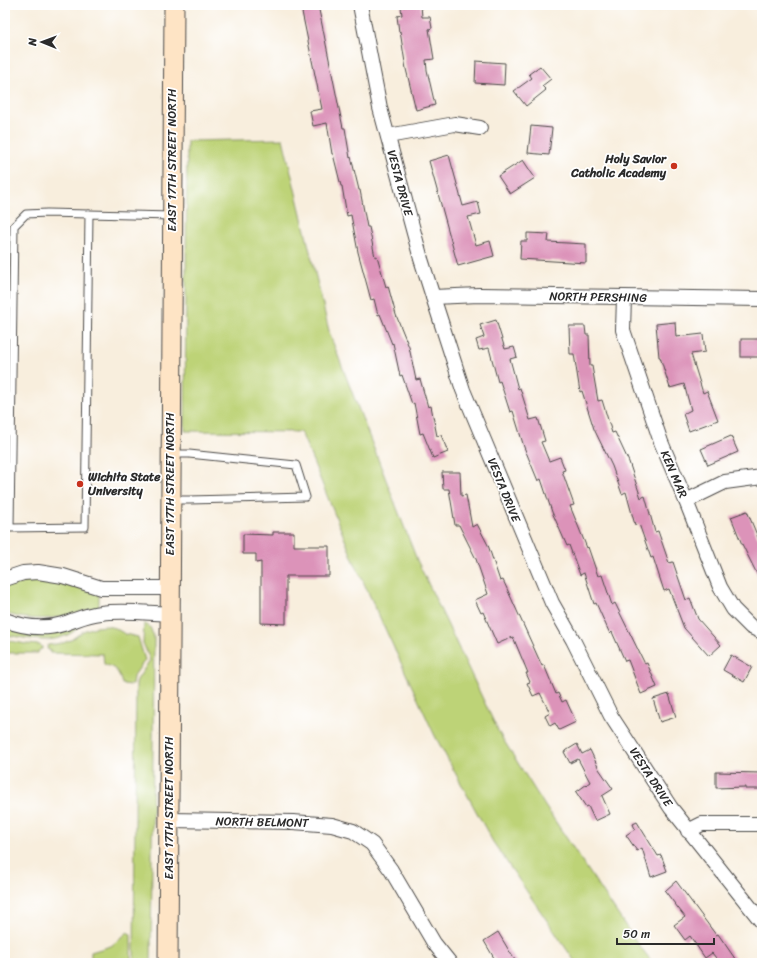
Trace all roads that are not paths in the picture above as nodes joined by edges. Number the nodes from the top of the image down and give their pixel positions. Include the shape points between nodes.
1 (174, 5) edge
2 (360, 5) edge
3 (480, 128) dead end
4 (388, 136) junction
5 (89, 214) junction
6 (172, 216) junction
7 (433, 297) junction
8 (624, 297) junction
9 (762, 299) edge
10 (170, 454) junction
11 (762, 477) edge
12 (8, 492) edge
13 (170, 500) junction
14 (686, 501) junction
15 (8, 528) edge
16 (5, 579) edge
17 (169, 588) junction
18 (169, 614) junction
19 (5, 620) edge
20 (762, 632) edge
21 (170, 820) junction
22 (762, 824) edge
23 (688, 831) junction
24 (762, 922) edge
25 (447, 962) edge
26 (168, 963) edge

1 - 6 street, EAST 17TH STREET NORTH
2 - 4 street, VESTA DRIVE
3 - 4 street via 455,124
4 - 7 street, VESTA DRIVE
5 - 6 lane
5 - 12 lane via 26,214 14,226
5 - 15 lane via 85,527
6 - 10 street, EAST 17TH STREET NORTH
7 - 8 street, NORTH PERSHING
7 - 23 street, VESTA DRIVE via 463,390 552,603 611,716
8 - 9 street, NORTH PERSHING
8 - 14 street, KEN MAR via 623,330 661,442
10 - 13 street, EAST 17TH STREET NORTH
10 - 13 lane via 296,465 306,497
11 - 14 street via 725,482
12 - 15 lane
13 - 17 street, EAST 17TH STREET NORTH
14 - 20 street, KEN MAR via 720,587 733,609 751,627
16 - 17 street via 23,573 38,572 62,576 101,588
17 - 18 street, EAST 17TH STREET NORTH
18 - 19 street via 101,613 62,625 38,627 22,626
18 - 21 street, EAST 17TH STREET NORTH
21 - 25 street, NORTH BELMONT via 293,822 332,825 353,831 372,844
21 - 26 street, EAST 17TH STREET NORTH
22 - 23 street via 702,824
23 - 24 street, VESTA DRIVE

